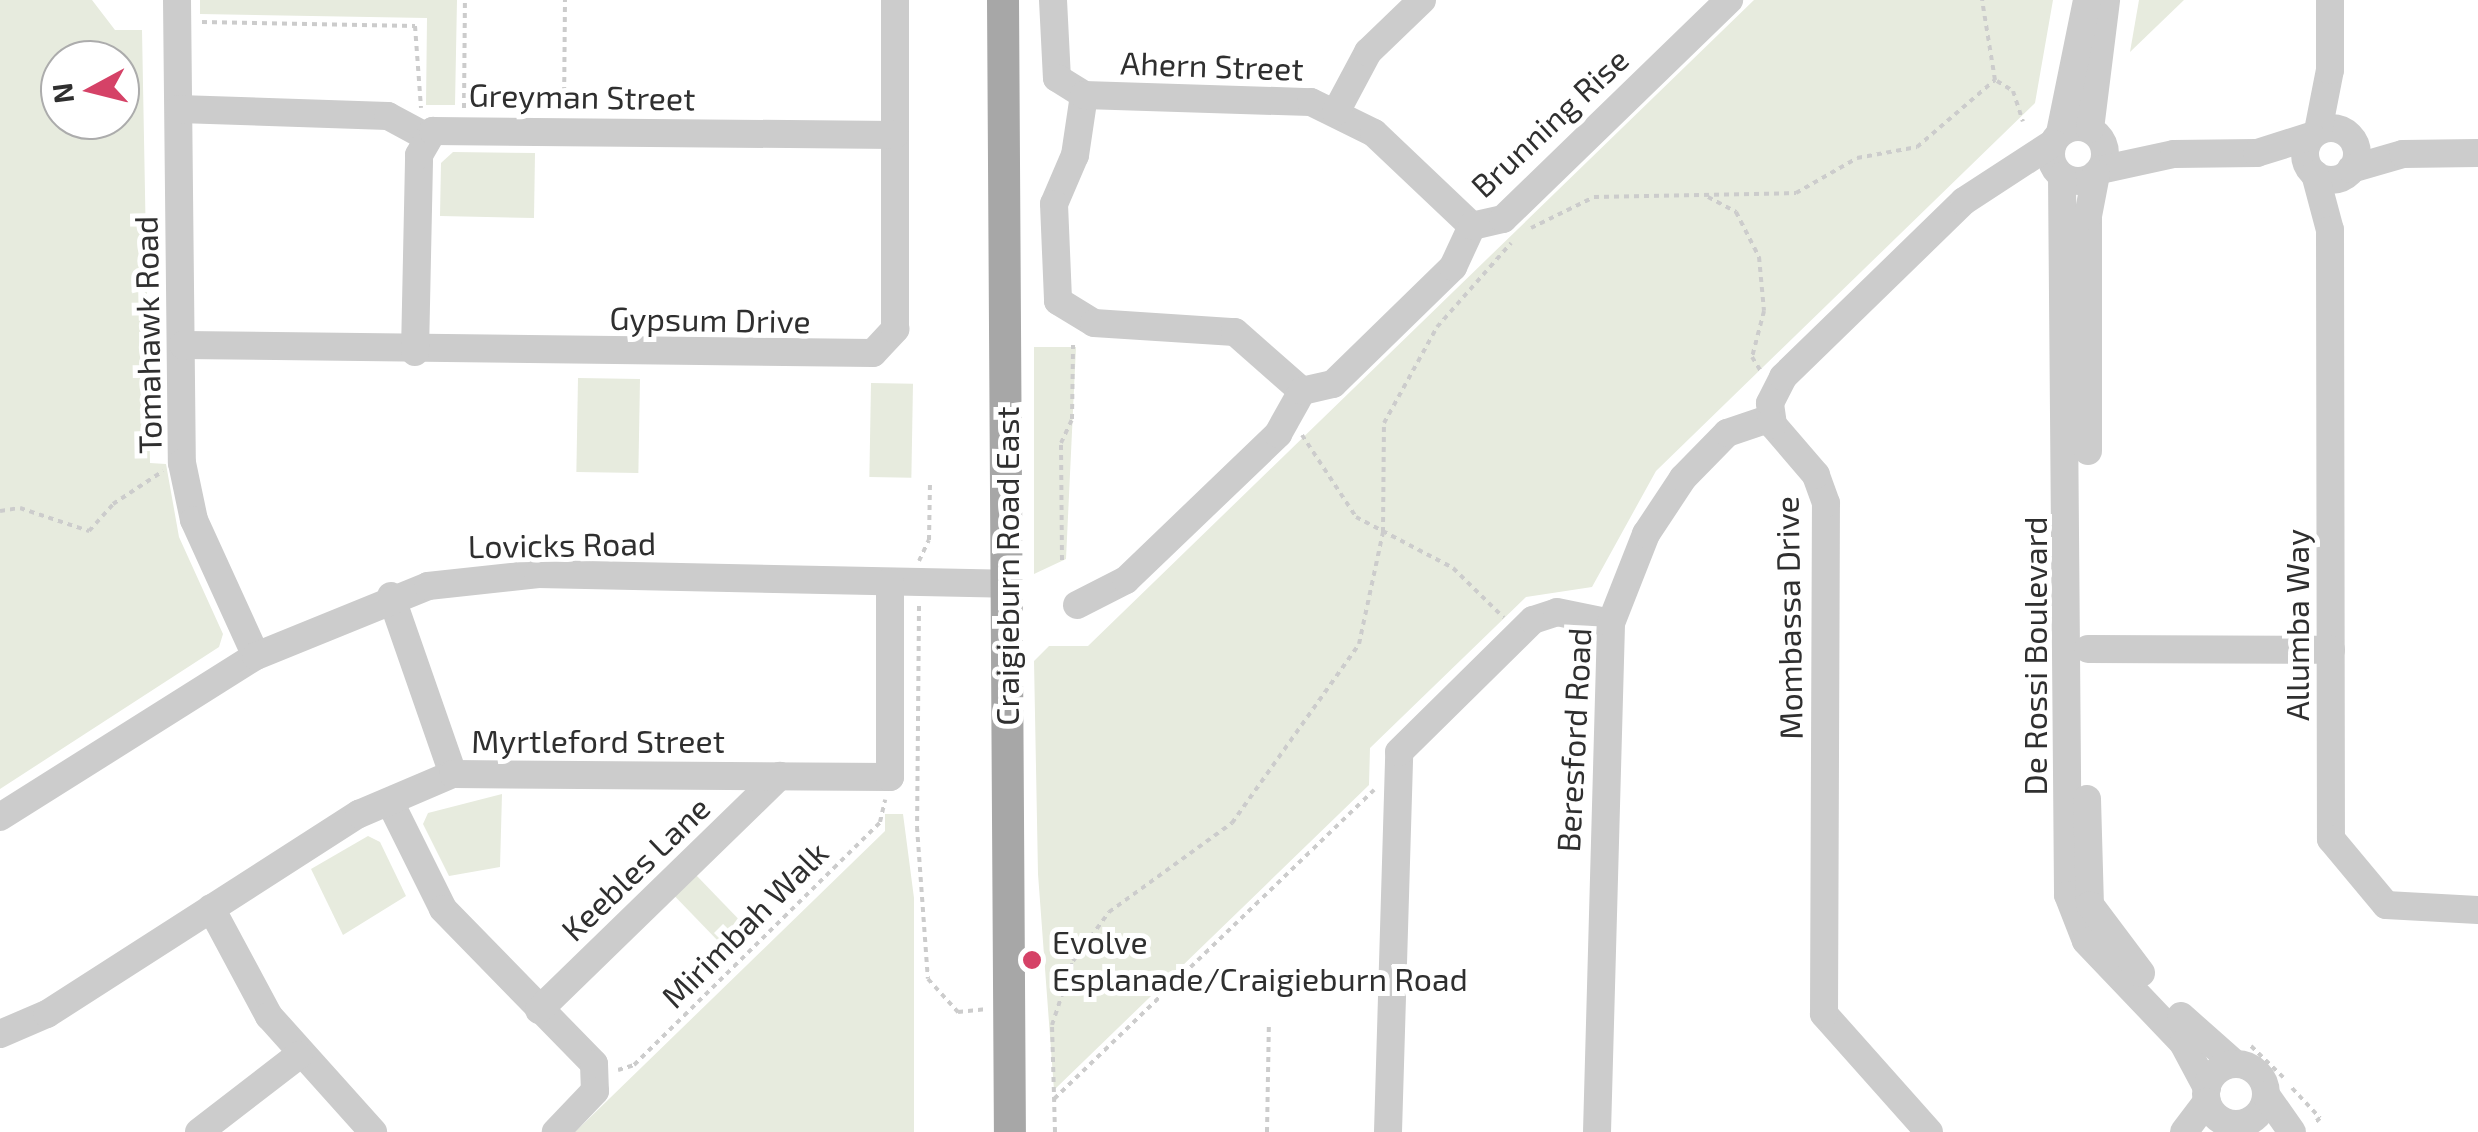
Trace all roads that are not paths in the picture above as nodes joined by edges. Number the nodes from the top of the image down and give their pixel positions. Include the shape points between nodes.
1 (896, 0) edge
2 (1003, 0) edge
3 (1054, 0) edge
4 (1422, 0) edge
5 (1729, 0) edge
6 (2087, 0) edge
7 (2106, 0) edge
8 (2330, 0) edge
9 (177, 10) edge
10 (1084, 96) junction
11 (179, 110) junction
12 (1336, 112) junction
13 (2095, 134) junction
14 (2331, 134) junction
15 (895, 135) junction
16 (427, 137) junction
17 (2056, 138) junction
18 (2258, 153) junction
19 (2174, 154) junction
20 (2404, 154) junction
21 (2478, 154) edge
22 (2312, 171) junction
23 (2098, 172) junction
24 (2348, 172) junction
25 (2060, 174) junction
26 (1997, 177) junction
27 (1472, 226) junction
28 (2330, 230) junction
29 (184, 344) junction
30 (415, 352) junction
31 (1302, 390) junction
32 (1771, 418) junction
33 (890, 582) junction
34 (1006, 584) junction
35 (391, 596) junction
36 (1077, 604) dead end
37 (1611, 623) junction
38 (2088, 649) junction
39 (2331, 650) junction
40 (256, 656) junction
41 (454, 774) junction
42 (780, 776) junction
43 (390, 802) junction
44 (0, 817) edge
45 (211, 908) junction
46 (2478, 910) edge
47 (539, 1010) junction
48 (0, 1034) edge
49 (298, 1055) junction
50 (2235, 1064) junction
51 (2206, 1095) junction
52 (2266, 1095) junction
53 (2239, 1128) edge
54 (199, 1132) edge
55 (373, 1132) edge
56 (556, 1132) edge
57 (1010, 1132) edge
58 (1388, 1132) edge
59 (1596, 1132) edge
60 (1929, 1132) edge
61 (2184, 1132) edge
62 (2292, 1132) edge

1 - 15 street, Gypsum Drive
2 - 34 main road, Craigieburn Road East
3 - 10 street via 1057,78
4 - 12 street via 1368,52
5 - 27 street, Brunning Rise via 1503,220
6 - 17 street
7 - 13 street
8 - 14 street
9 - 11 street, Tomahawk Road
10 - 12 street, Ahern Street via 1272,97
10 - 31 street via 1075,155 1054,204 1058,301 1094,323 1234,332
11 - 16 street via 388,116
11 - 29 street, Tomahawk Road
12 - 27 street, Ahern Street via 1374,133
13 - 17 street
13 - 19 street
13 - 23 street, De Rossi Boulevard
14 - 18 street
14 - 20 street
14 - 22 street, Allumba Way
14 - 24 street, Allumba Way
15 - 16 street, Greyman Street via 464,128
15 - 30 street, Gypsum Drive via 895,329 873,353
16 - 30 street, Greyman Street via 419,155
17 - 25 street, De Rossi Boulevard
17 - 26 street
18 - 19 street
18 - 22 street
19 - 23 street
20 - 21 street
20 - 24 street
22 - 24 street
22 - 28 street, Allumba Way
23 - 25 street via 2080,181
23 - 38 street, De Rossi Boulevard via 2088,240
24 - 28 street, Allumba Way
25 - 26 street
25 - 51 street, De Rossi Boulevard via 2068,895 2086,941 2183,1043
26 - 32 street via 1776,386
27 - 31 street, Brunning Rise via 1454,267 1327,388
28 - 39 street, Allumba Way
29 - 30 street, Gypsum Drive
29 - 40 street, Tomahawk Road via 182,462 194,520
31 - 36 street via 1288,421 1126,580
32 - 37 street, Beresford Road via 1728,433 1683,478 1646,534
32 - 60 street, Mombassa Drive via 1816,474 1826,503 1824,1014
33 - 34 street, Lovicks Road
33 - 35 street, Lovicks Road via 484,576
33 - 42 street, Myrtleford Street via 890,777
34 - 57 main road, Craigieburn Road East
35 - 40 street, Lovicks Road
35 - 41 street
37 - 58 street via 1557,612 1519,632 1396,759
37 - 59 street, Beresford Road
38 - 39 street
38 - 50 street, De Rossi Boulevard via 2090,905 2116,946
39 - 46 street, Allumba Way via 2333,847 2386,905
40 - 44 street, Lovicks Road
41 - 42 street, Myrtleford Street
41 - 43 street, Myrtleford Street
42 - 47 street, Keebles Lane
43 - 45 street, Myrtleford Street
43 - 47 street via 443,909
45 - 48 street, Myrtleford Street via 47,1014
45 - 49 street
47 - 56 street via 599,1077 584,1106
49 - 54 street
49 - 55 street
50 - 51 street via 2216,1071
50 - 52 street via 2257,1073
51 - 53 street
51 - 61 street
52 - 53 street
52 - 62 street

